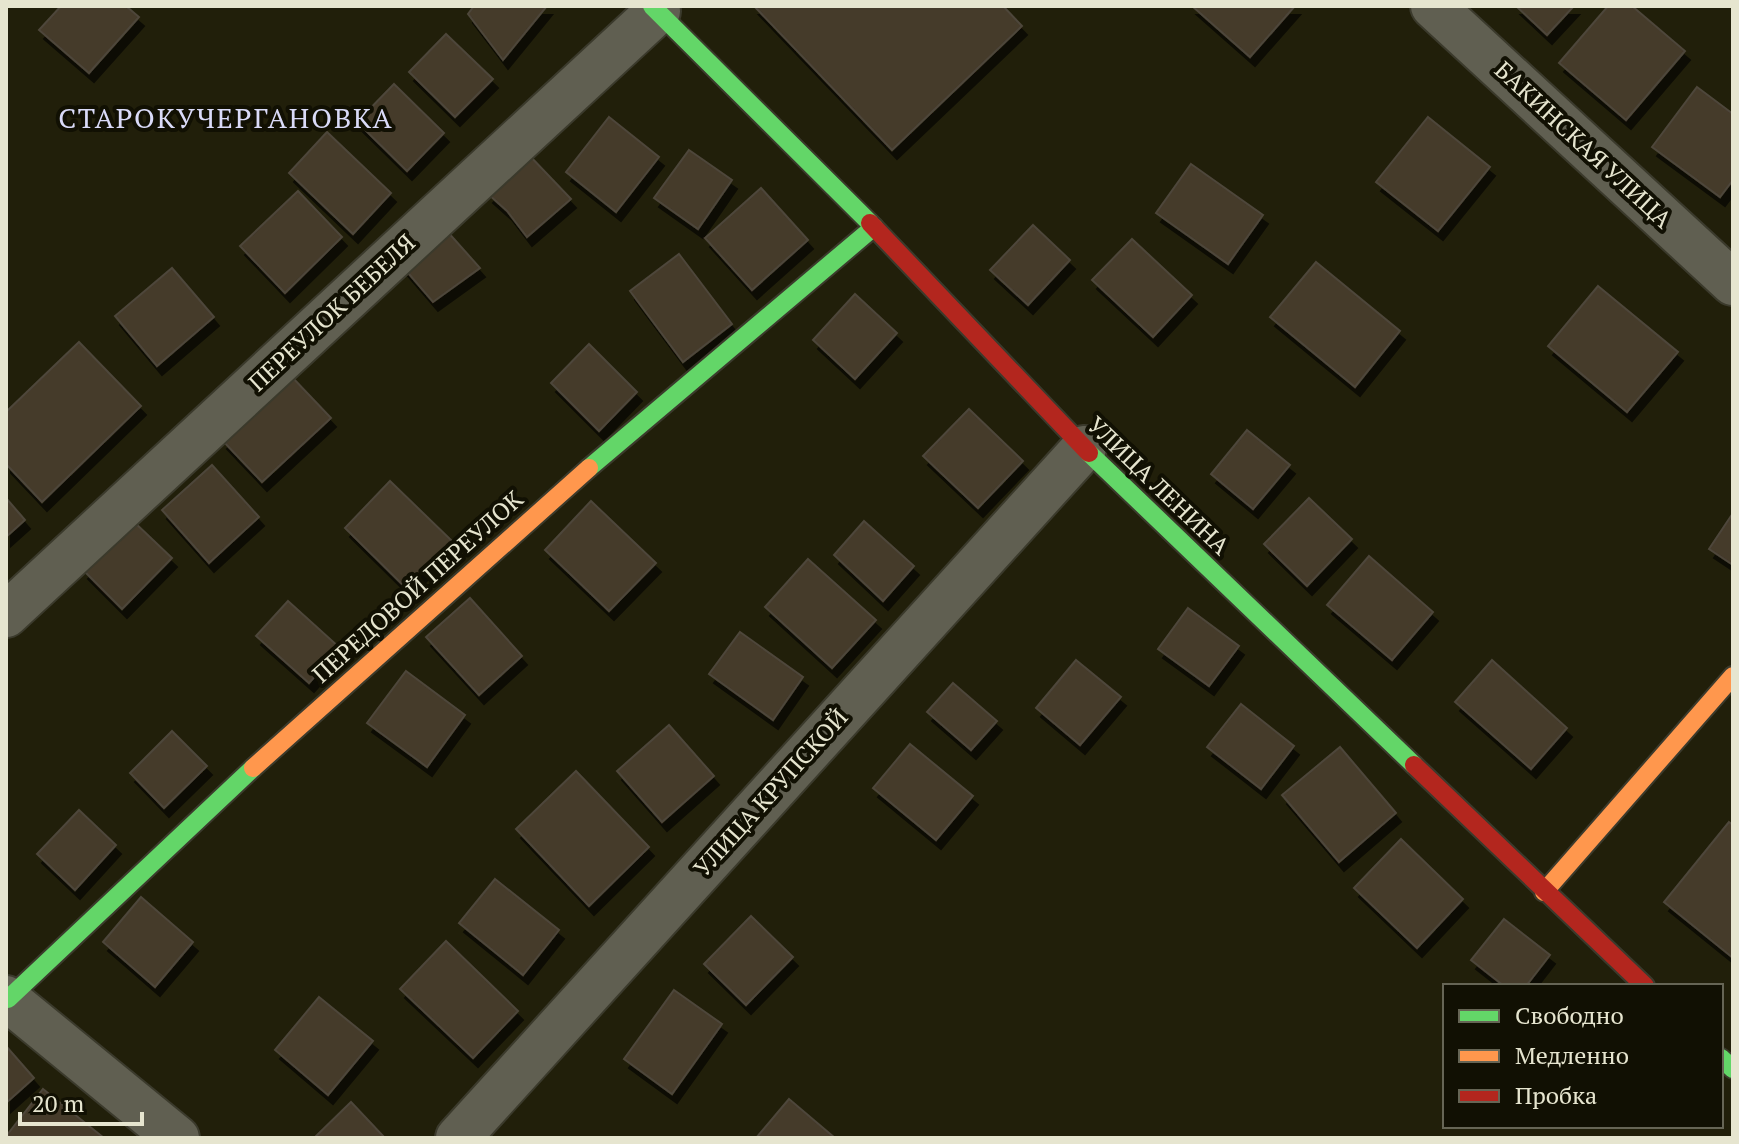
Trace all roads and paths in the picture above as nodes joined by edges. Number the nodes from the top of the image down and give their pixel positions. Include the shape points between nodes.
1 (1433, 6) edge
2 (655, 9) edge
3 (874, 227) junction
4 (1733, 283) edge
5 (1084, 448) junction
6 (6, 615) edge
7 (1733, 676) edge
8 (1544, 892) junction
9 (1643, 984) edge
10 (7, 998) edge
11 (177, 1138) edge
12 (458, 1138) edge

1 - 4 street, БАКИНСКАЯ УЛИЦА
2 - 3 street, УЛИЦА ЛЕНИНА
2 - 6 street, ПЕРЕУЛОК БЕБЕЛЯ
3 - 5 street, УЛИЦА ЛЕНИНА
3 - 10 street, ПЕРЕДОВОЙ ПЕРЕУЛОК via 536,513
5 - 8 street, УЛИЦА ЛЕНИНА
5 - 12 street, УЛИЦА КРУПСКОЙ
7 - 8 street
8 - 9 street, УЛИЦА ЛЕНИНА
10 - 11 street

